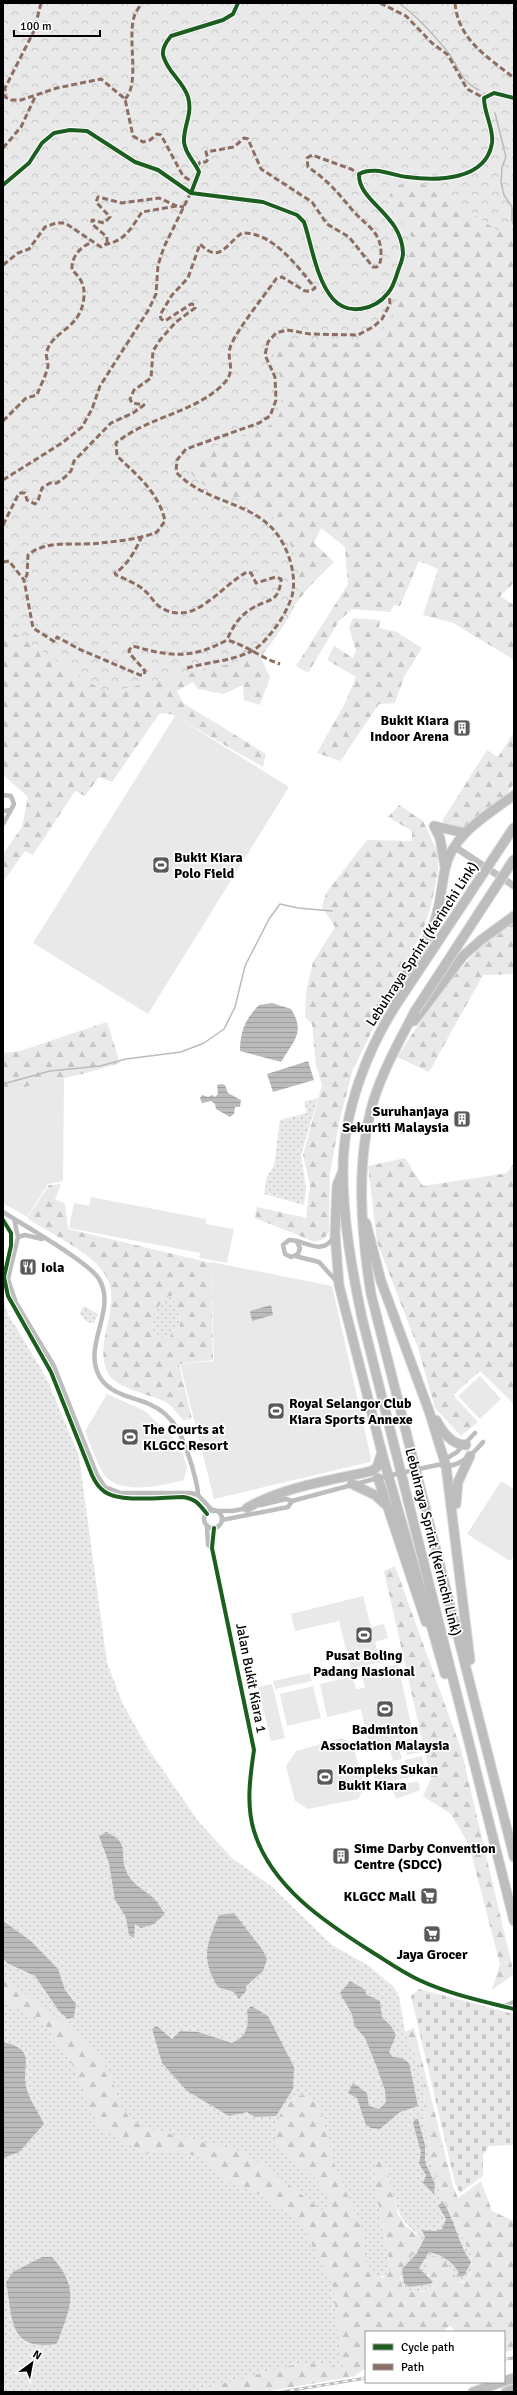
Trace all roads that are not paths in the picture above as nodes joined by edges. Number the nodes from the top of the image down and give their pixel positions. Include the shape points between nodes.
1 (3, 791) edge
2 (3, 795) edge
3 (514, 795) edge
4 (10, 796) junction
5 (11, 810) junction
6 (3, 811) edge
7 (3, 824) edge
8 (514, 827) edge
9 (465, 833) junction
10 (455, 847) junction
11 (514, 859) edge
12 (445, 868) junction
13 (514, 886) edge
14 (514, 916) edge
15 (390, 1014) junction
16 (389, 1061) junction
17 (343, 1170) junction
18 (363, 1206) junction
19 (3, 1212) edge
20 (14, 1219) junction
21 (3, 1220) edge
22 (335, 1234) junction
23 (18, 1237) junction
24 (48, 1241) junction
25 (297, 1242) junction
26 (295, 1256) junction
27 (339, 1285) junction
28 (429, 1411) junction
29 (475, 1434) dead end
30 (483, 1442) dead end
31 (466, 1445) junction
32 (382, 1451) junction
33 (470, 1456) junction
34 (442, 1464) junction
35 (378, 1478) junction
36 (352, 1484) junction
37 (198, 1495) junction
38 (292, 1501) junction
39 (386, 1504) junction
40 (247, 1508) junction
41 (215, 1511) junction
42 (207, 1514) junction
43 (453, 1517) junction
44 (222, 1520) junction
45 (207, 1525) junction
46 (214, 1528) junction
47 (212, 1548) junction
48 (435, 1640) junction
49 (475, 1699) junction
50 (461, 1715) junction
51 (514, 1857) edge
52 (514, 1921) edge
53 (514, 2002) edge
54 (502, 2006) junction
55 (514, 2009) edge
56 (499, 2383) edge
57 (514, 2389) edge
58 (473, 2392) edge
59 (506, 2392) edge

1 - 4 street
2 - 4 street
3 - 9 highway
4 - 5 street via 14,804
5 - 6 street
5 - 7 street
8 - 15 highway, Lebuhraya Sprint (Kerinchi Link), bridge
9 - 10 highway
9 - 12 highway via 434,826 440,838
10 - 12 highway
10 - 13 street
11 - 16 highway, Lebuhraya Sprint (Kerinchi Link), bridge via 415,1011
12 - 15 highway via 432,929 395,998
14 - 16 highway via 481,940 452,968 412,1023
15 - 17 highway, Lebuhraya Sprint (Kerinchi Link) via 367,1063 354,1100
16 - 18 highway, Lebuhraya Sprint (Kerinchi Link) via 374,1099 368,1123 362,1181
17 - 22 highway via 337,1185
17 - 50 highway, Lebuhraya Sprint (Kerinchi Link) via 349,1254 362,1318
18 - 28 highway via 381,1281
18 - 49 highway, Lebuhraya Sprint (Kerinchi Link) via 363,1245 371,1294
19 - 20 street
20 - 23 street
20 - 24 street
21 - 42 street via 11,1233 11,1246 4,1277 8,1296 51,1372 98,1486 118,1498 192,1498
22 - 25 street via 332,1240 319,1248
22 - 27 highway
23 - 24 street via 30,1235
23 - 37 street via 8,1278 16,1303 54,1366 97,1475 105,1487 120,1493 185,1491
24 - 37 street via 88,1267 100,1280 104,1304 94,1349 98,1372 106,1384 117,1392 159,1409 171,1419 185,1440
25 - 26 street via 300,1248
25 - 26 street via 289,1240 282,1247 286,1255
26 - 27 street via 325,1266
27 - 32 highway
28 - 31 highway via 445,1434 459,1444
28 - 34 highway
29 - 31 street
30 - 33 street
31 - 34 street
32 - 40 highway via 377,1467 372,1471 294,1490
32 - 48 highway
33 - 34 street via 461,1462
33 - 43 highway via 458,1482
34 - 35 street, bridge
34 - 43 highway
35 - 36 street
35 - 39 highway
36 - 38 street
36 - 39 highway via 375,1495
37 - 41 street
38 - 40 street via 286,1499
38 - 44 street via 288,1507
39 - 48 highway via 425,1620
40 - 41 street
41 - 42 street
41 - 44 street
42 - 45 street via 204,1520
43 - 49 highway
44 - 46 street
45 - 46 street
45 - 47 street, Jalan Bukit Kiara 1 via 208,1545
46 - 47 street, Jalan Bukit Kiara 1
47 - 54 street, Jalan Bukit Kiara 1 via 254,1750 249,1782 250,1811 254,1832 266,1858 280,1878 317,1915 396,1969 462,1997
48 - 50 highway
49 - 51 highway, Lebuhraya Sprint (Kerinchi Link)
50 - 52 highway, Lebuhraya Sprint (Kerinchi Link)
53 - 54 street
54 - 55 street, Jalan Bukit Kiara 1
56 - 58 highway
57 - 59 highway

